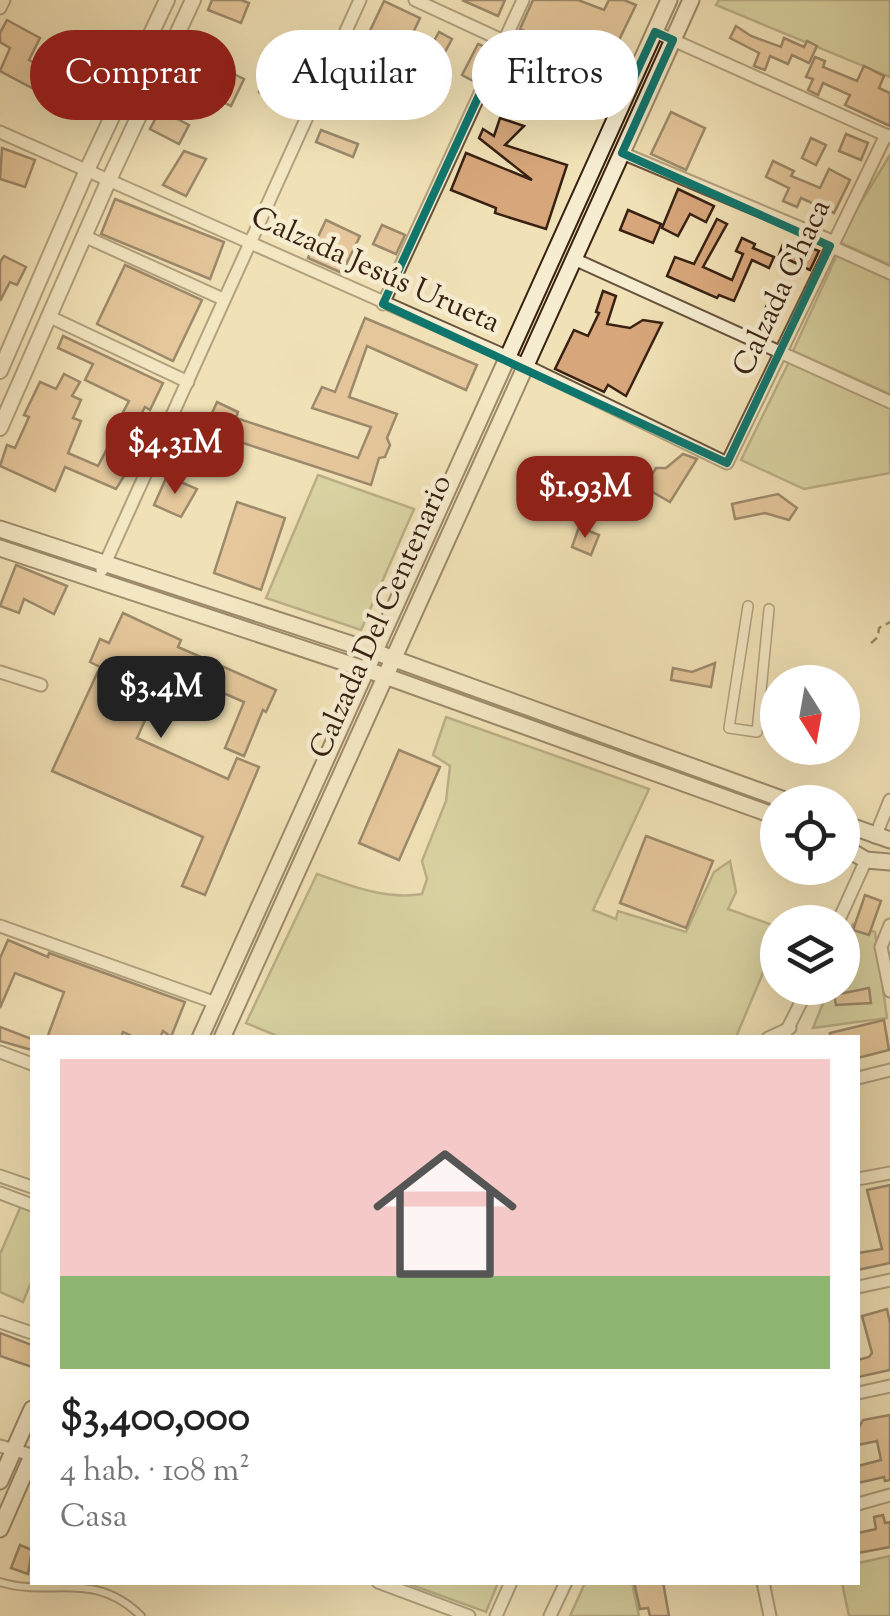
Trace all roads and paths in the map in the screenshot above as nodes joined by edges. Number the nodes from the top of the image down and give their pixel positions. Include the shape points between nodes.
1 (4, 0) edge
2 (166, 0) edge
3 (194, 0) edge
4 (360, 0) edge
5 (415, 0) edge
6 (523, 0) edge
7 (669, 0) edge
8 (691, 0) edge
9 (0, 8) edge
10 (480, 30) edge
11 (509, 30) edge
12 (655, 32) junction
13 (673, 40) junction
14 (638, 69) edge
15 (472, 111) edge
16 (615, 120) edge
17 (0, 132) edge
18 (888, 136) edge
19 (622, 153) junction
20 (87, 170) junction
21 (108, 182) junction
22 (86, 238) junction
23 (248, 242) junction
24 (831, 244) junction
25 (574, 258) junction
26 (890, 273) edge
27 (223, 299) junction
28 (383, 304) junction
29 (50, 317) junction
30 (781, 352) junction
31 (508, 357) junction
32 (525, 367) junction
33 (0, 371) edge
34 (188, 382) junction
35 (890, 402) edge
36 (0, 428) edge
37 (728, 463) joint
38 (0, 529) edge
39 (0, 548) edge
40 (106, 562) junction
41 (96, 580) junction
42 (748, 606) dead end
43 (770, 609) dead end
44 (890, 622) edge
45 (870, 643) dead end
46 (374, 652) junction
47 (393, 660) junction
48 (366, 670) junction
49 (0, 672) edge
50 (386, 676) junction
51 (41, 685) dead end
52 (760, 791) edge
53 (890, 800) edge
54 (760, 811) edge
55 (883, 838) edge
56 (879, 862) edge
57 (850, 905) edge
58 (0, 926) edge
59 (890, 926) edge
60 (890, 992) edge
61 (216, 1003) junction
62 (800, 1005) edge
63 (786, 1033) edge
64 (201, 1035) edge
65 (223, 1035) edge
66 (0, 1052) edge
67 (30, 1063) edge
68 (890, 1070) edge
69 (860, 1078) edge
70 (890, 1174) edge
71 (0, 1176) edge
72 (860, 1179) edge
73 (30, 1186) edge
74 (0, 1194) edge
75 (30, 1203) edge
76 (890, 1280) edge
77 (860, 1287) edge
78 (0, 1322) edge
79 (30, 1332) edge
80 (890, 1386) edge
81 (860, 1393) edge
82 (30, 1412) edge
83 (7, 1449) edge
84 (30, 1460) edge
85 (0, 1481) edge
86 (890, 1495) edge
87 (860, 1503) edge
88 (0, 1528) edge
89 (0, 1582) edge
90 (30, 1584) edge
91 (36, 1585) edge
92 (386, 1585) edge
93 (510, 1585) edge
94 (565, 1585) edge
95 (764, 1585) edge
96 (141, 1616) edge
97 (469, 1616) edge
98 (496, 1616) edge
99 (550, 1616) edge
100 (770, 1616) edge

1 - 9 street
2 - 20 street
3 - 21 street
4 - 23 street
5 - 10 street
6 - 11 street
7 - 12 main road, Calzada Del Centenario
8 - 13 main road, Calzada Del Centenario
12 - 13 street
12 - 14 main road, Calzada Del Centenario
13 - 18 street
13 - 19 main road, Calzada Del Centenario
15 - 28 street
16 - 31 main road, Calzada Del Centenario
17 - 20 street, Calzada Jesús Urueta
18 - 24 street, Calzada Chaca
19 - 24 street
19 - 25 main road, Calzada Del Centenario
20 - 21 street, Calzada Jesús Urueta
20 - 33 street
21 - 22 street
21 - 23 street, Calzada Jesús Urueta
22 - 27 street
22 - 29 street
23 - 27 street
23 - 28 street, Calzada Jesús Urueta
24 - 26 street
24 - 30 street, Calzada Chaca
25 - 30 street
25 - 32 main road, Calzada Del Centenario
27 - 34 street
28 - 31 street, Calzada Jesús Urueta
29 - 34 street
29 - 36 street
30 - 35 street
30 - 37 street, Calzada Chaca
31 - 32 street, Calzada Jesús Urueta
31 - 46 main road, Calzada Del Centenario
32 - 37 street, Calzada Jesús Urueta
32 - 47 main road, Calzada Del Centenario
34 - 40 street
38 - 40 main road
39 - 41 main road
40 - 41 street
40 - 46 main road
41 - 48 main road
42 - 43 street via 730,728 757,732
44 - 45 path
46 - 47 main road
46 - 48 main road, Calzada Del Centenario
47 - 50 main road, Calzada Del Centenario
47 - 52 main road
48 - 50 main road
48 - 61 main road, Calzada Del Centenario
49 - 51 street
50 - 54 main road
50 - 65 main road, Calzada Del Centenario
53 - 55 street
56 - 57 street
58 - 61 street
59 - 60 street via 881,946
61 - 64 main road, Calzada Del Centenario
62 - 63 street
66 - 67 street
68 - 69 street
70 - 72 street
71 - 73 street
74 - 75 street
76 - 77 street
78 - 79 street
80 - 81 street
82 - 83 main road
83 - 85 main road
84 - 88 main road
86 - 87 street
89 - 90 lane
91 - 96 lane via 97,1590 120,1597
92 - 97 street
93 - 98 street
94 - 99 street
95 - 100 street

